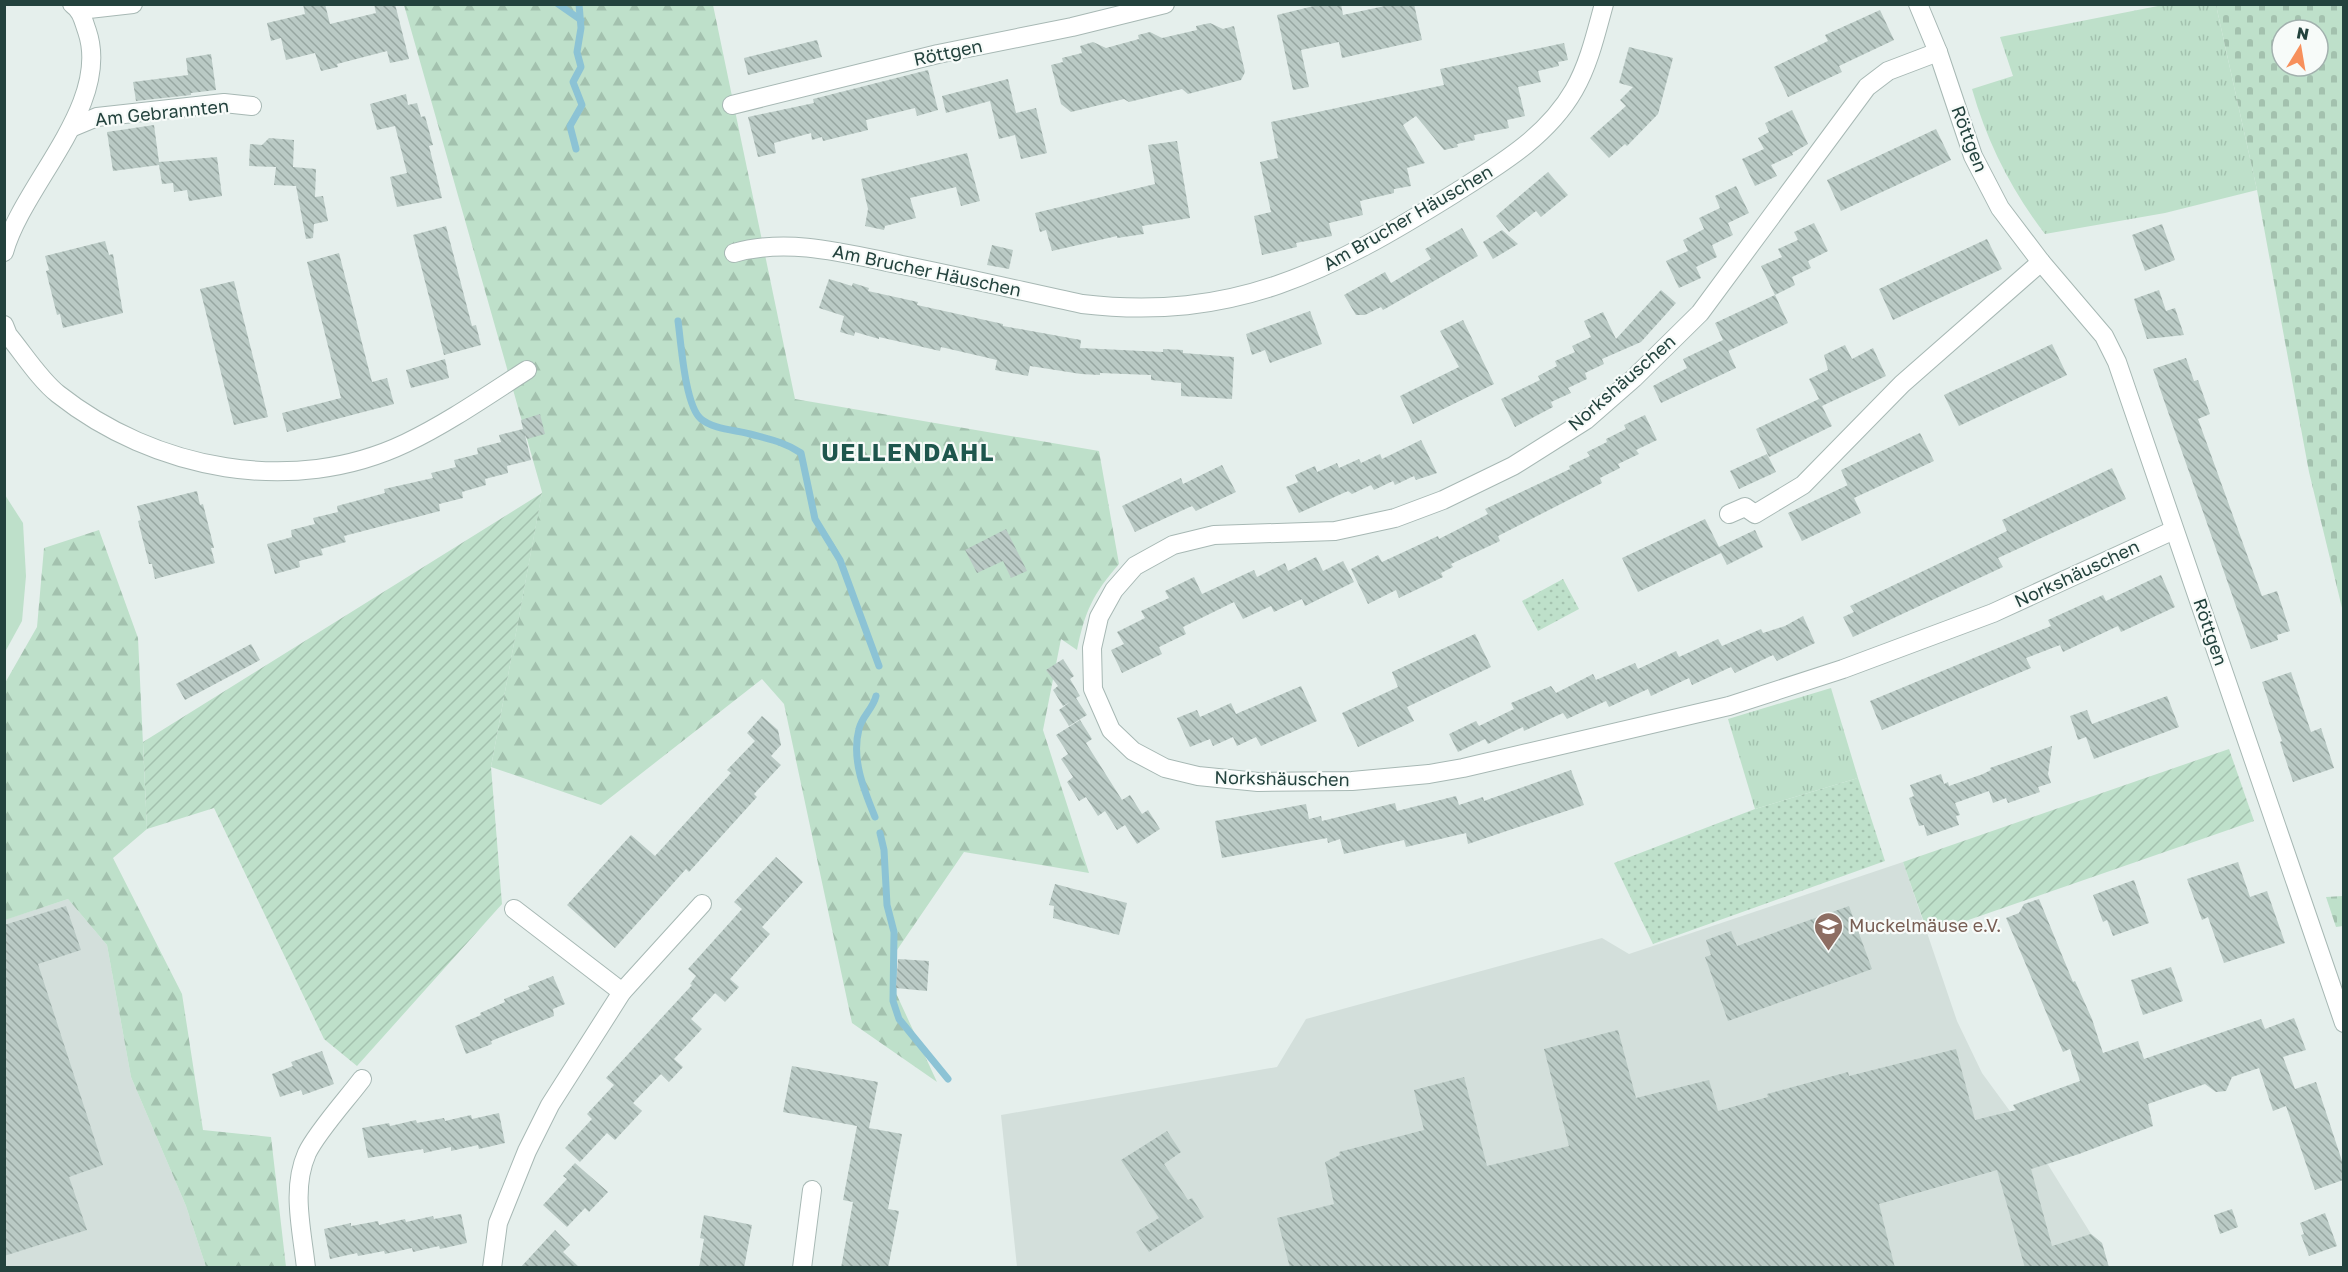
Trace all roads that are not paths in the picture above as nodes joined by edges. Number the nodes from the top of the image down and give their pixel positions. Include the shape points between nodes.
1 (133, 4) edge
2 (1165, 4) edge
3 (1604, 4) edge
4 (1918, 4) edge
5 (76, 7) edge
6 (1938, 52) junction
7 (732, 105) dead end
8 (252, 106) dead end
9 (73, 127) junction
10 (4, 252) edge
11 (734, 253) dead end
12 (2041, 261) junction
13 (4, 325) edge
14 (527, 370) dead end
15 (1729, 514) dead end
16 (2174, 530) junction
17 (702, 904) dead end
18 (514, 909) dead end
19 (621, 992) junction
20 (2343, 1023) edge
21 (362, 1079) dead end
22 (812, 1190) dead end
23 (306, 1268) edge
24 (492, 1268) edge
25 (802, 1268) edge

1 - 5 street
2 - 7 street, Röttgen
3 - 11 street, Am Brucher Häuschen via 1574,90 1544,129 1508,159 1336,262 1248,295 1188,307 1113,308 834,251 767,247
4 - 6 street, Röttgen
5 - 9 street via 90,39 92,70
6 - 12 street, Röttgen via 1973,156 2000,208
6 - 16 street, Norkshäuschen via 1888,71 1867,87 1700,313 1586,420 1513,466 1395,518 1335,531 1214,535 1173,545 1135,566 1114,590 1099,617 1092,648 1093,689 1111,730 1133,751 1165,768 1198,776 1258,782 1352,781 1463,768 1729,706 1843,669 1993,613
8 - 9 street, Am Gebrannten via 224,103 97,117
9 - 10 street via 24,207
12 - 15 street via 1902,384 1803,485 1755,514 1745,507
12 - 16 street, Röttgen via 2104,336 2117,362
13 - 14 street via 57,393 94,419 143,444 183,458 264,472 317,470 405,444
16 - 20 street, Röttgen
17 - 19 street
18 - 19 street
19 - 24 street via 550,1105 527,1151 498,1223
21 - 23 street via 308,1152 300,1174 298,1197
22 - 25 street

